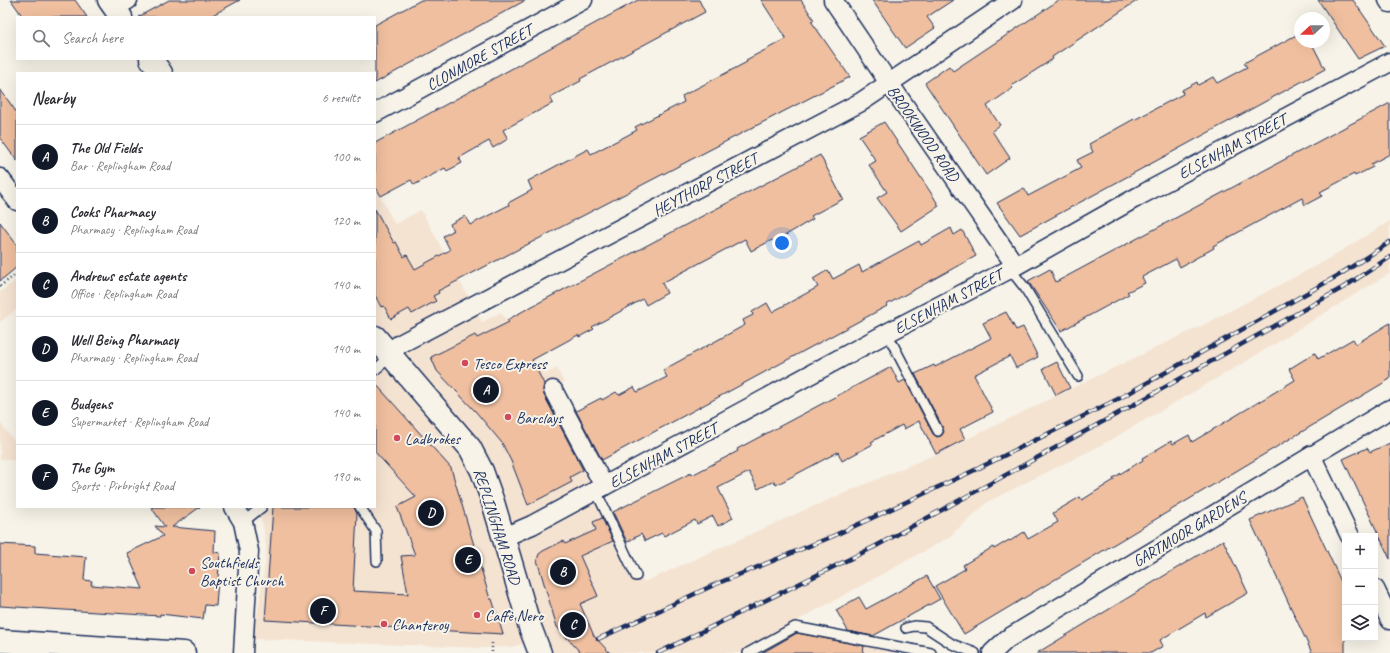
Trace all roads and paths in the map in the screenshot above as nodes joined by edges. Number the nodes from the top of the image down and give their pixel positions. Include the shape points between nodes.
1 (583, 0) edge
2 (834, 0) edge
3 (1013, 0) edge
4 (1388, 0) edge
5 (1390, 4) edge
6 (152, 60) edge
7 (1390, 62) edge
8 (160, 72) edge
9 (889, 83) junction
10 (376, 112) edge
11 (0, 178) edge
12 (16, 201) edge
13 (1013, 267) junction
14 (16, 275) edge
15 (0, 286) edge
16 (887, 333) junction
17 (385, 348) edge
18 (376, 368) edge
19 (1078, 376) dead end
20 (553, 390) dead end
21 (1390, 409) edge
22 (938, 431) dead end
23 (1311, 455) junction
24 (600, 489) junction
25 (259, 508) edge
26 (361, 508) edge
27 (238, 514) edge
28 (1349, 533) edge
29 (504, 537) junction
30 (377, 561) dead end
31 (636, 576) dead end
32 (1378, 594) edge
33 (1390, 620) edge
34 (906, 628) dead end
35 (0, 641) edge
36 (492, 641) dead end
37 (492, 652) edge
38 (184, 653) edge
39 (243, 653) edge
40 (540, 653) edge
41 (748, 653) edge
42 (932, 653) edge
43 (975, 653) edge
44 (992, 653) edge

1 - 10 street, CLONMORE STREET
2 - 9 street, BROOKWOOD ROAD
3 - 9 street, HEYTHORP STREET
4 - 5 street
6 - 8 street
7 - 13 street, ELSENHAM STREET via 1139,196
9 - 13 street, BROOKWOOD ROAD
9 - 17 street, HEYTHORP STREET via 861,102 400,344
11 - 12 street
13 - 16 street, ELSENHAM STREET
13 - 19 lane
14 - 15 path
16 - 22 lane
16 - 24 street, ELSENHAM STREET
17 - 18 lane
17 - 29 street, REPLINGHAM ROAD via 470,448 482,471
20 - 24 street
21 - 23 street, GARTMOOR GARDENS
23 - 28 street
23 - 44 street, GARTMOOR GARDENS via 1007,639
24 - 29 street, ELSENHAM STREET
24 - 31 lane
25 - 27 lane
26 - 30 lane via 376,531
27 - 39 street via 249,551
29 - 40 street, REPLINGHAM ROAD
32 - 33 street
34 - 43 lane via 926,627 952,644
35 - 38 street
36 - 37 path
41 - 42 lane via 795,627

